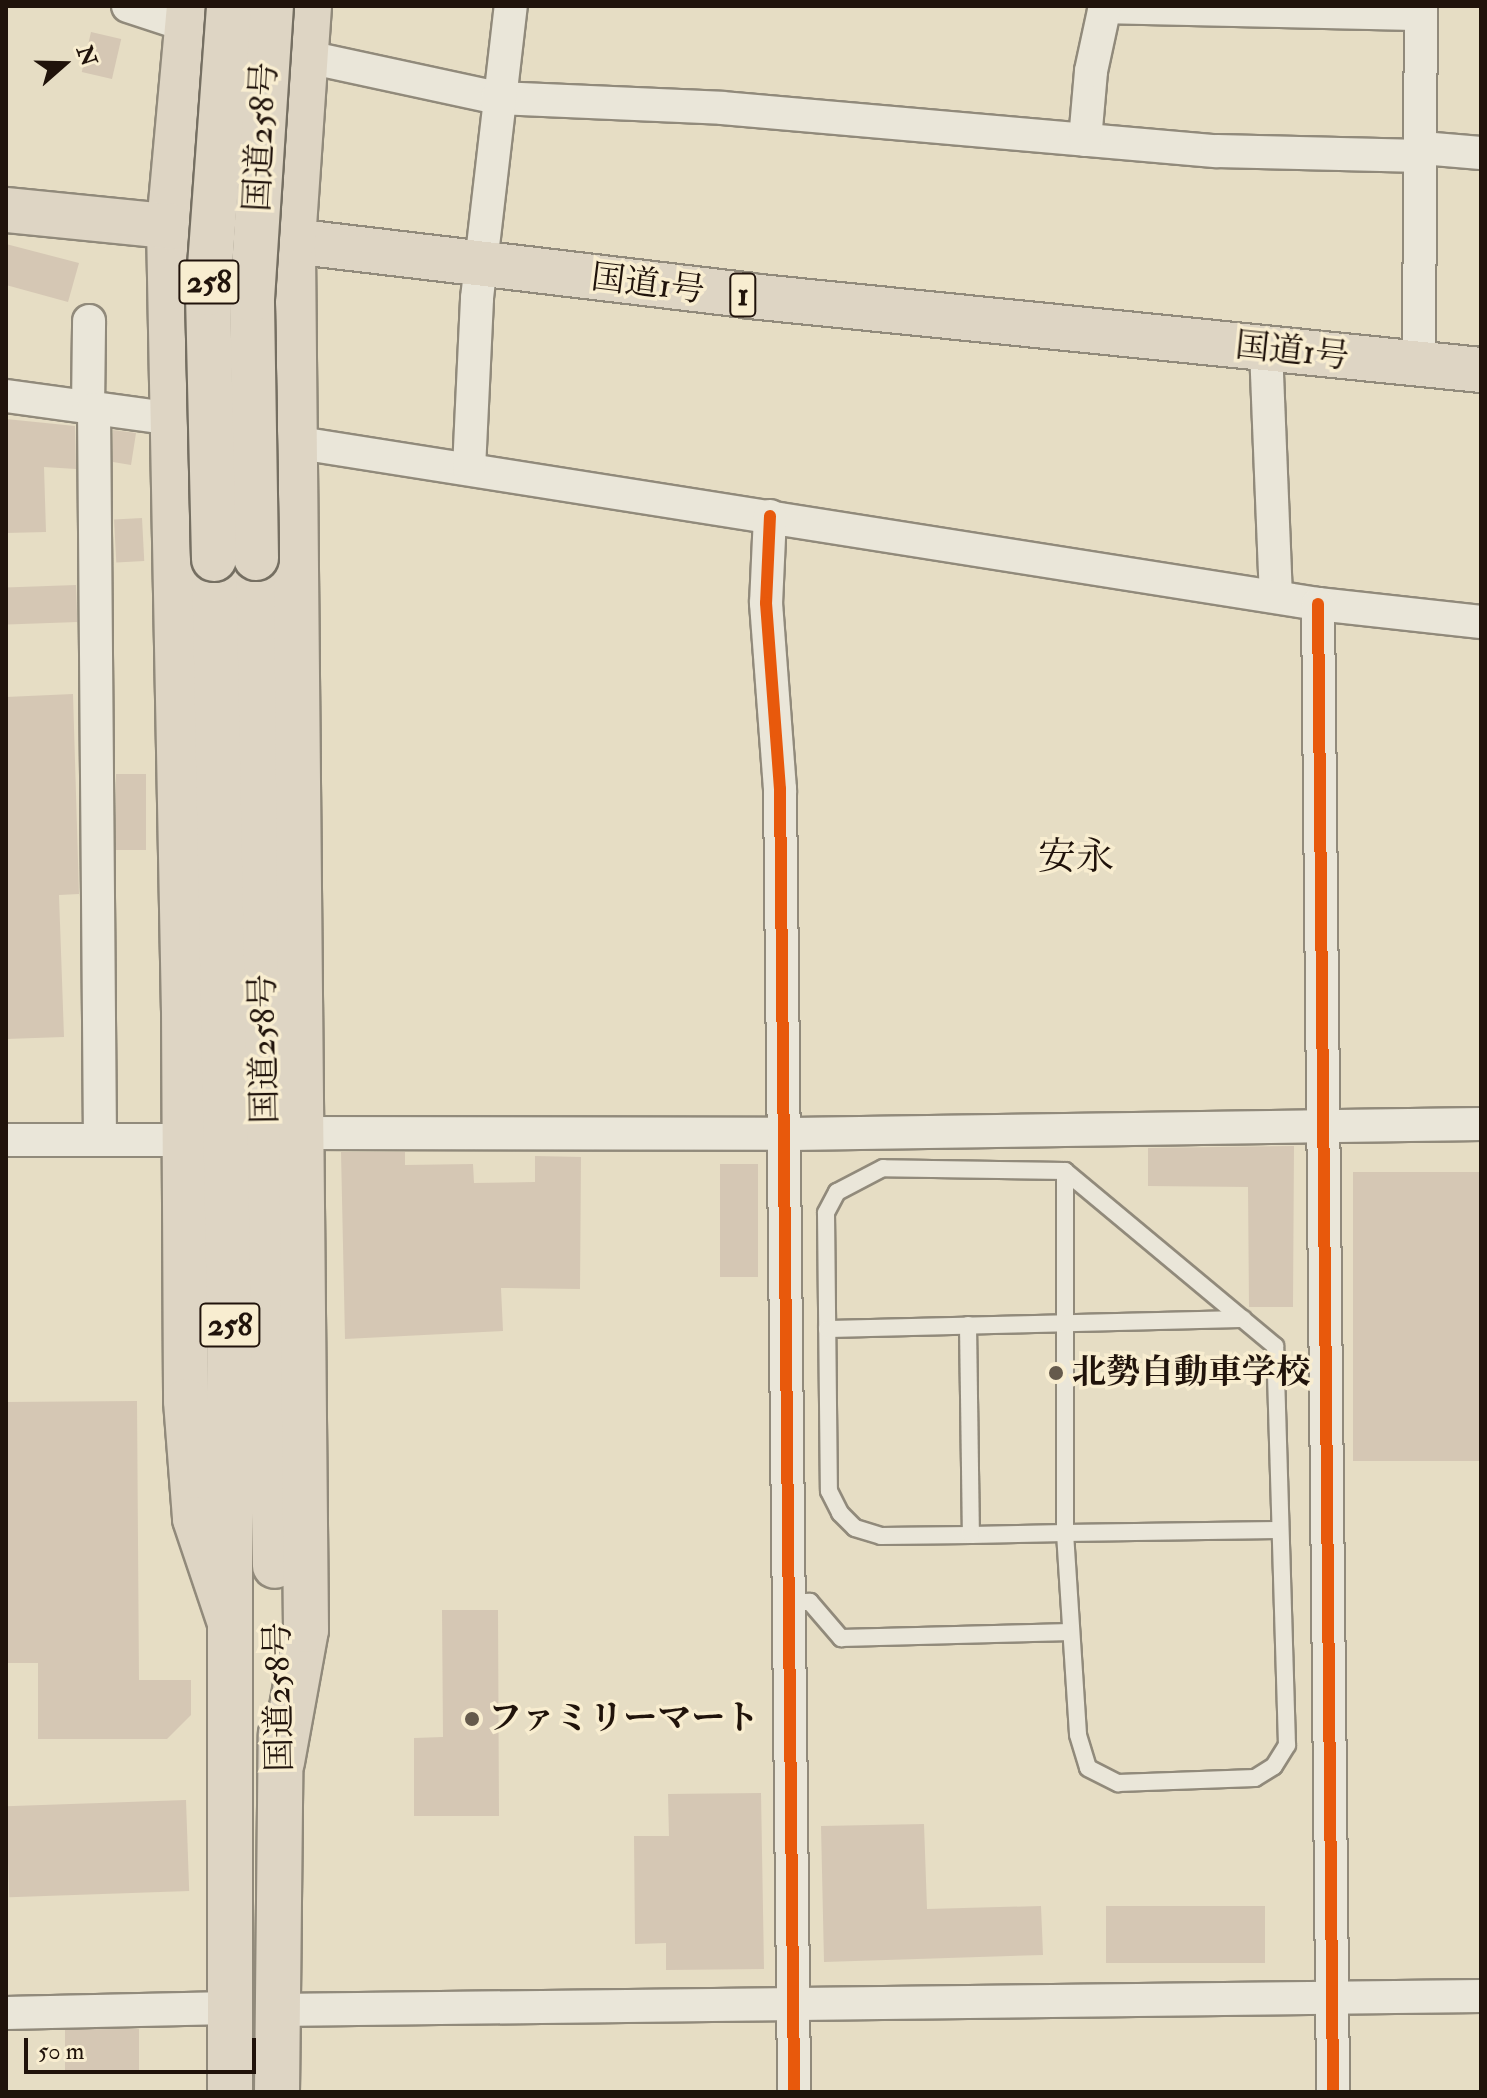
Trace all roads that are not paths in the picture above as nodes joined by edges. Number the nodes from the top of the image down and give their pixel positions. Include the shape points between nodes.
1 (128, 6) edge
2 (229, 6) edge
3 (271, 6) edge
4 (309, 6) edge
5 (511, 6) edge
6 (1104, 7) edge
7 (1421, 10) edge
8 (187, 15) edge
9 (303, 56) junction
10 (497, 98) junction
11 (1085, 140) junction
12 (1422, 152) junction
13 (1481, 153) edge
14 (6, 210) edge
15 (169, 225) junction
16 (293, 241) junction
17 (483, 264) junction
18 (89, 321) dead end
19 (1266, 349) junction
20 (1419, 364) junction
21 (1481, 370) edge
22 (6, 396) edge
23 (91, 409) junction
24 (173, 419) junction
25 (293, 442) junction
26 (469, 469) junction
27 (770, 516) junction
28 (235, 559) junction
29 (1276, 595) junction
30 (1318, 604) junction
31 (1481, 622) edge
32 (1481, 1124) edge
33 (1322, 1126) junction
34 (299, 1133) junction
35 (784, 1134) junction
36 (100, 1139) junction
37 (6, 1140) edge
38 (184, 1140) junction
39 (1065, 1171) junction
40 (1243, 1319) junction
41 (1065, 1322) junction
42 (968, 1325) junction
43 (827, 1329) junction
44 (1277, 1530) junction
45 (1065, 1533) junction
46 (971, 1535) junction
47 (788, 1603) junction
48 (230, 1623) junction
49 (1071, 1632) junction
50 (282, 1762) junction
51 (1481, 1996) edge
52 (1332, 1998) junction
53 (793, 2006) junction
54 (229, 2008) junction
55 (276, 2010) junction
56 (6, 2013) edge
57 (230, 2092) edge
58 (277, 2092) edge
59 (794, 2092) edge
60 (1333, 2092) edge

1 - 8 street
2 - 28 highway, 国道258号 / 258, bridge via 208,293
3 - 28 highway, 国道258号 / 258, bridge
4 - 9 highway
5 - 10 street
6 - 7 street
6 - 11 street
7 - 12 street
8 - 15 highway
9 - 10 street
9 - 16 highway
10 - 11 street via 722,108
10 - 17 street
11 - 12 street via 1217,151
12 - 13 street
12 - 20 street
14 - 15 highway, 国道1号 / 1
15 - 16 highway, 国道1号 / 1
15 - 24 highway
16 - 17 highway, 国道1号 / 1
16 - 25 highway
17 - 19 highway, 国道1号 / 1
17 - 26 street
18 - 23 street
19 - 20 highway, 国道1号 / 1
19 - 29 street
20 - 21 highway, 国道1号 / 1
22 - 23 street
23 - 24 street
23 - 36 street
24 - 38 highway
25 - 26 street
25 - 34 highway
26 - 27 street
27 - 29 street
27 - 35 street via 766,603 780,789
28 - 48 highway, 国道258号 / 258
28 - 50 highway, 国道258号 / 258
29 - 30 street
30 - 31 street
30 - 33 street
32 - 33 street
33 - 35 street
33 - 52 street
34 - 35 street
34 - 50 highway via 306,1630
35 - 47 street
36 - 37 street
36 - 38 street
38 - 48 highway via 186,1401 195,1519
39 - 40 lane
39 - 41 lane
39 - 43 lane via 883,1168 837,1192 826,1213
40 - 41 lane
40 - 44 lane via 1275,1346
41 - 42 lane
41 - 45 lane
42 - 43 lane
42 - 46 lane
43 - 46 lane via 829,1491 840,1513 855,1528 881,1536
44 - 45 lane
44 - 49 lane via 1287,1745 1274,1766 1255,1778 1118,1783 1088,1768 1078,1735
45 - 46 lane
45 - 49 lane
47 - 49 lane via 810,1602 841,1638
47 - 53 street
48 - 54 highway, 国道258号 / 258
50 - 55 highway, 国道258号 / 258
51 - 52 street
52 - 53 street
52 - 60 street
53 - 55 street
53 - 59 street
54 - 56 street
54 - 57 highway, 国道258号 / 258
55 - 58 highway, 国道258号 / 258

